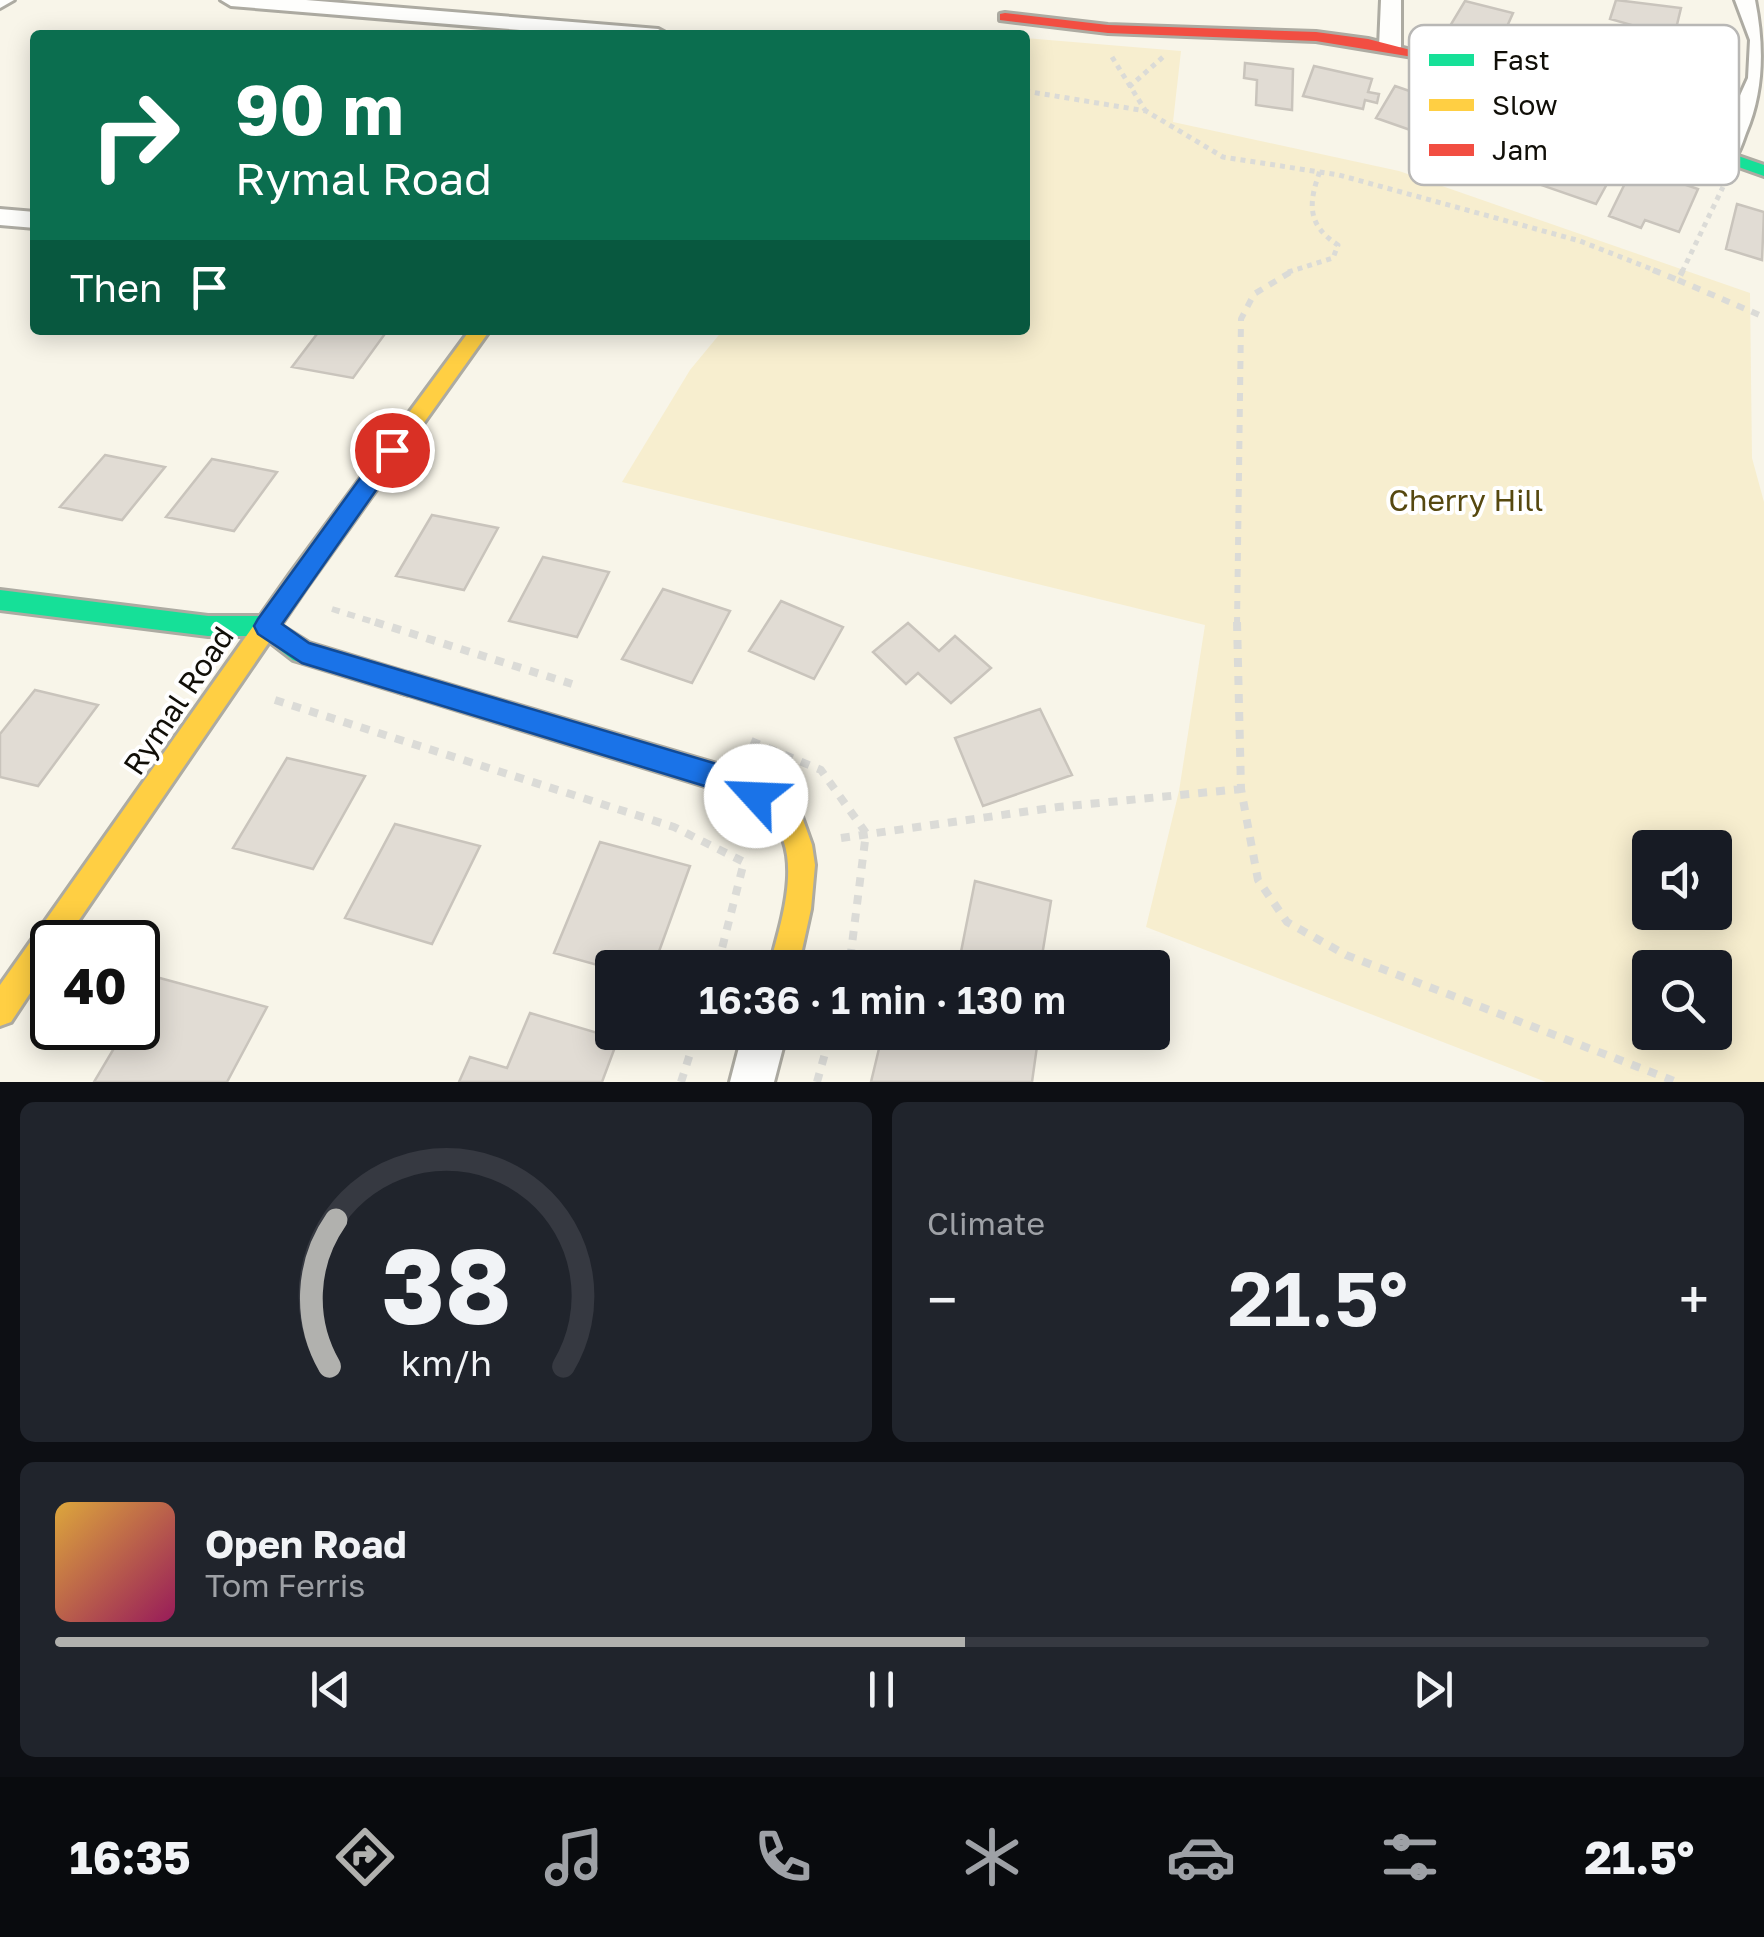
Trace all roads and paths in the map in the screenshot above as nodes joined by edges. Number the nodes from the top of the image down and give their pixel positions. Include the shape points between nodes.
1 (232, 0) edge
2 (1391, 0) edge
3 (1745, 0) edge
4 (1008, 9) edge
5 (597, 30) edge
6 (989, 30) edge
7 (1107, 46) dead end
8 (1390, 47) junction
9 (1172, 50) dead end
10 (1409, 53) edge
11 (1130, 87) junction
12 (1030, 92) edge
13 (1146, 111) junction
14 (1739, 123) edge
15 (1320, 171) junction
16 (1724, 185) edge
17 (0, 217) edge
18 (30, 220) edge
19 (1678, 280) junction
20 (1764, 316) edge
21 (476, 335) edge
22 (0, 600) edge
23 (266, 626) junction
24 (275, 700) dead end
25 (1241, 789) junction
26 (800, 846) junction
27 (722, 950) edge
28 (788, 950) edge
29 (0, 1011) edge
30 (691, 1050) edge
31 (760, 1050) edge
32 (826, 1050) edge
33 (1661, 1079) edge
34 (681, 1082) edge
35 (752, 1082) edge
36 (817, 1082) edge
37 (1677, 1082) edge

1 - 5 street
2 - 8 street
3 - 14 street via 1762,40 1759,78
4 - 6 street
4 - 8 street via 1048,28 1306,36
7 - 11 path
8 - 10 street
9 - 11 path
11 - 13 path
12 - 13 path
13 - 15 path via 1223,157
15 - 19 path via 1580,241
15 - 25 path via 1310,199 1313,224 1338,245 1333,258 1254,291 1240,319
16 - 19 path
17 - 18 street
19 - 20 path
21 - 23 street, Rymal Road
22 - 23 street via 208,626
23 - 26 street via 302,652 727,780 784,813
23 - 29 street, Rymal Road
24 - 27 path via 674,827 744,862
25 - 26 path
25 - 33 path via 1258,880 1287,922 1346,955
26 - 28 street
30 - 34 path
31 - 35 street
32 - 36 path
33 - 37 path

